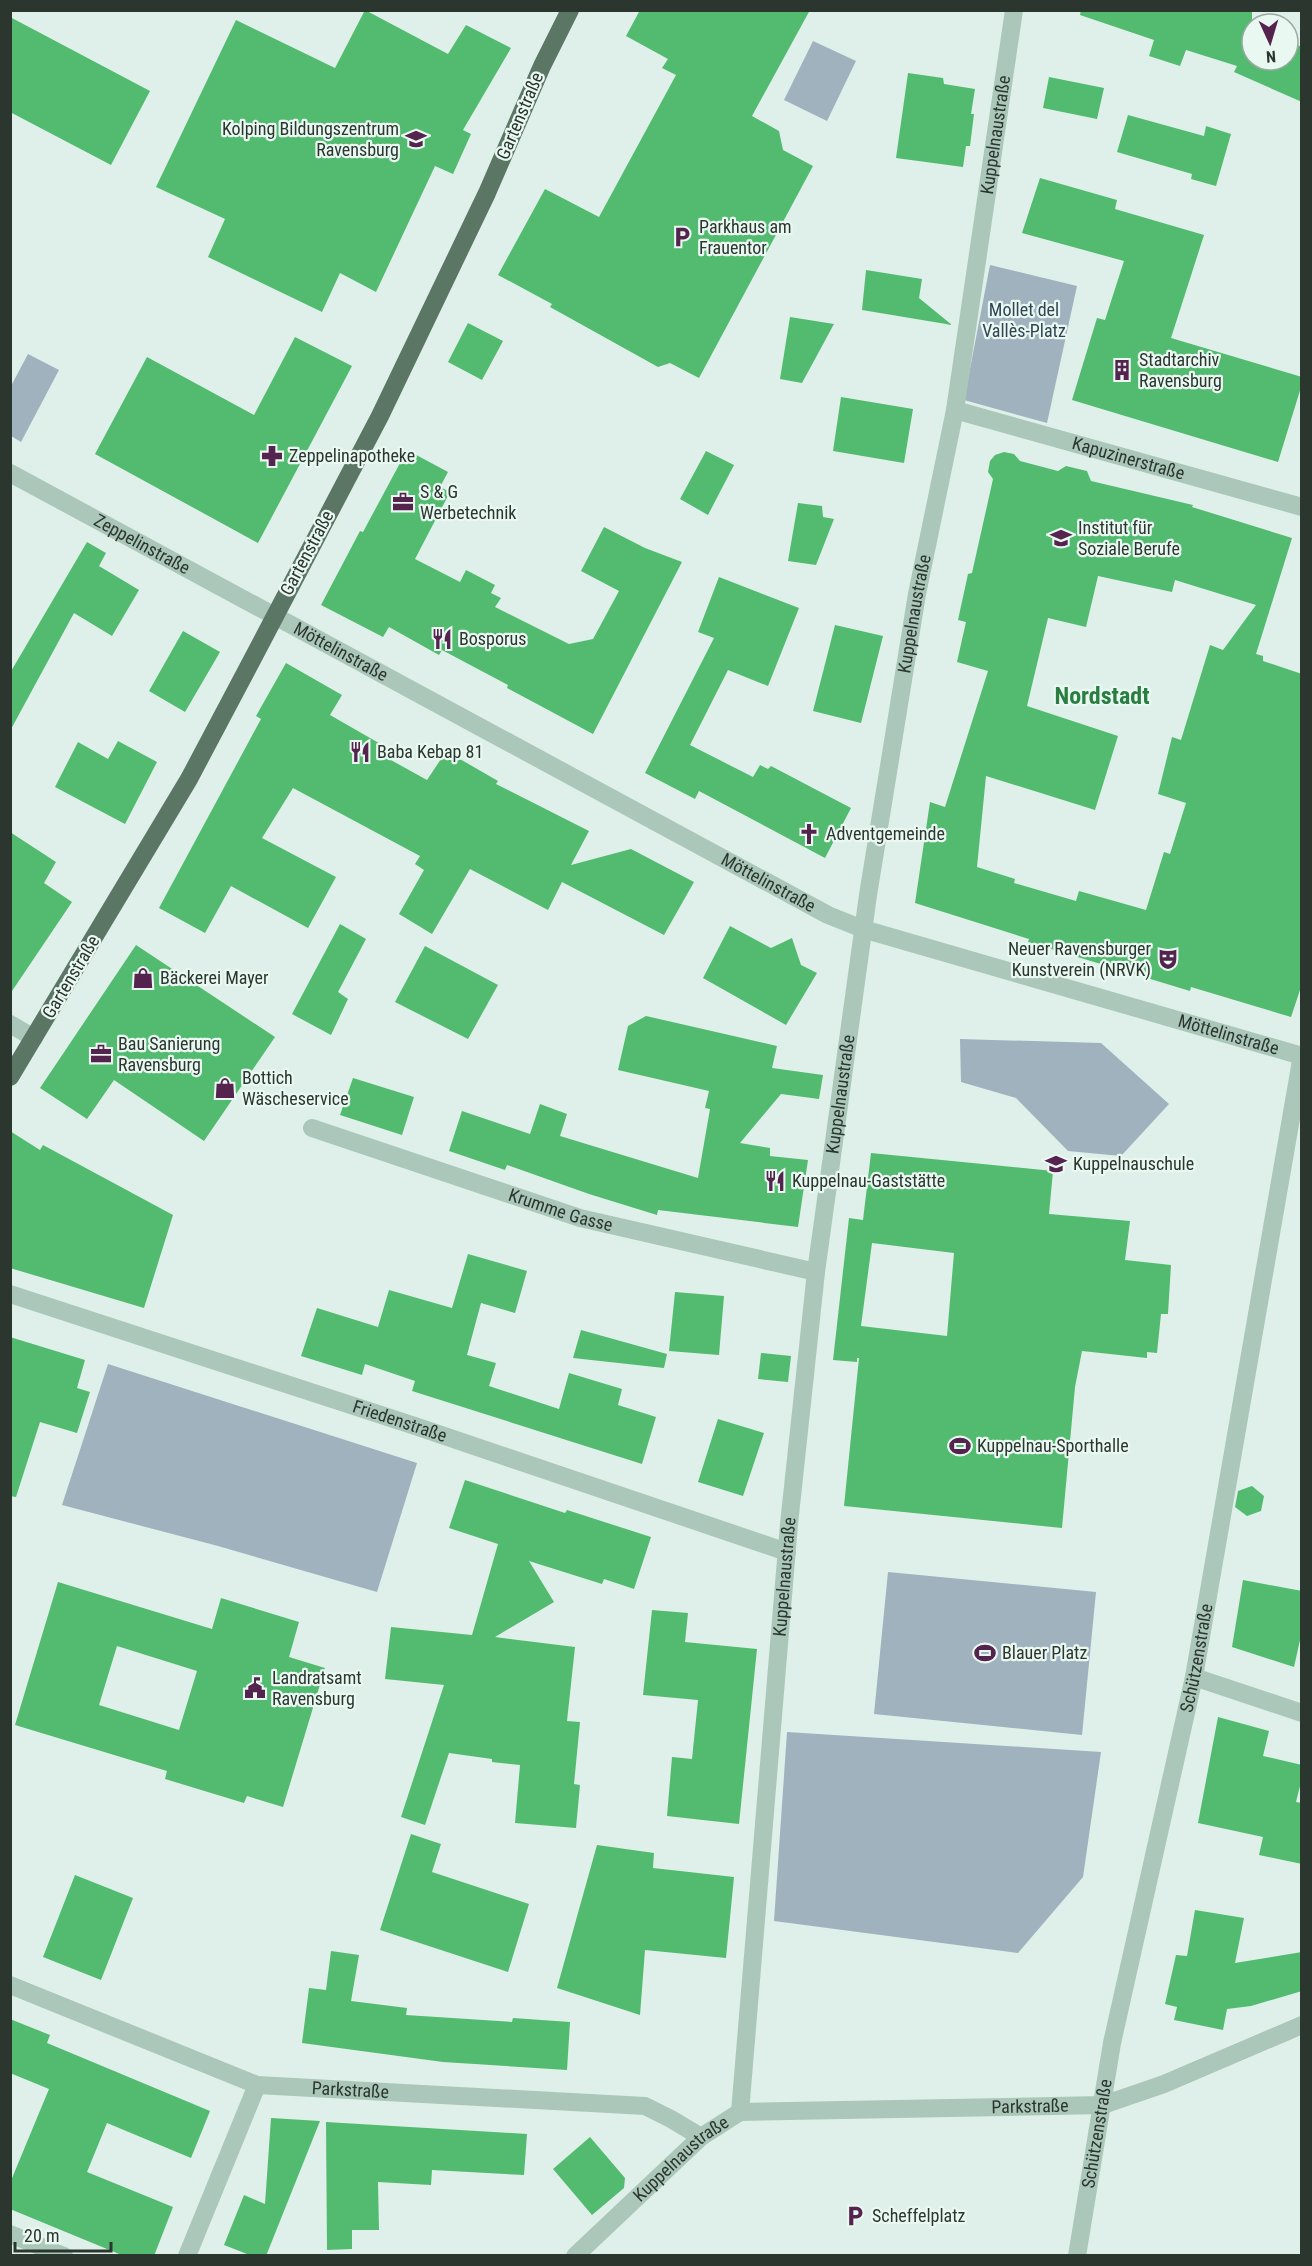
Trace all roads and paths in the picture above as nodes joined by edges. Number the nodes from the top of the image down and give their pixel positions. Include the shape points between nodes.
1 (570, 10) edge
2 (1014, 10) edge
3 (955, 410) junction
4 (10, 473) edge
5 (1302, 507) edge
6 (274, 617) junction
7 (863, 929) junction
8 (10, 1024) edge
9 (34, 1038) junction
10 (1302, 1056) edge
11 (10, 1077) edge
12 (312, 1128) dead end
13 (816, 1272) junction
14 (10, 1294) edge
15 (786, 1552) junction
16 (1194, 1677) junction
17 (1302, 1713) edge
18 (10, 1985) edge
19 (1302, 2025) edge
20 (256, 2085) junction
21 (1103, 2105) junction
22 (740, 2112) junction
23 (701, 2138) junction
24 (10, 2234) edge
25 (64, 2256) edge
26 (188, 2256) edge
27 (575, 2256) edge
28 (1077, 2256) edge

1 - 6 main road, Gartenstraße via 488,193 384,406
2 - 3 street, Kuppelnaustraße
3 - 5 street, Kapuzinerstraße
3 - 7 street, Kuppelnaustraße via 917,594
4 - 6 street, Zeppelinstraße
6 - 7 street, Möttelinstraße via 828,915
6 - 9 main road, Gartenstraße via 189,779
7 - 10 street, Möttelinstraße
7 - 13 street, Kuppelnaustraße
8 - 9 street
9 - 11 main road, Gartenstraße
10 - 16 street, Schützenstraße
12 - 13 street, Krumme Gasse via 580,1218
13 - 15 street, Kuppelnaustraße
14 - 15 street, Friedenstraße
15 - 22 street, Kuppelnaustraße
16 - 17 street
16 - 21 street, Schützenstraße via 1112,2043
18 - 20 street, Parkstraße
19 - 21 street, Parkstraße via 1164,2084
20 - 23 street, Parkstraße via 645,2106
20 - 26 street
21 - 22 street, Parkstraße
21 - 28 street, Schützenstraße
22 - 23 street, Kuppelnaustraße
23 - 27 street, Kuppelnaustraße
24 - 25 street

